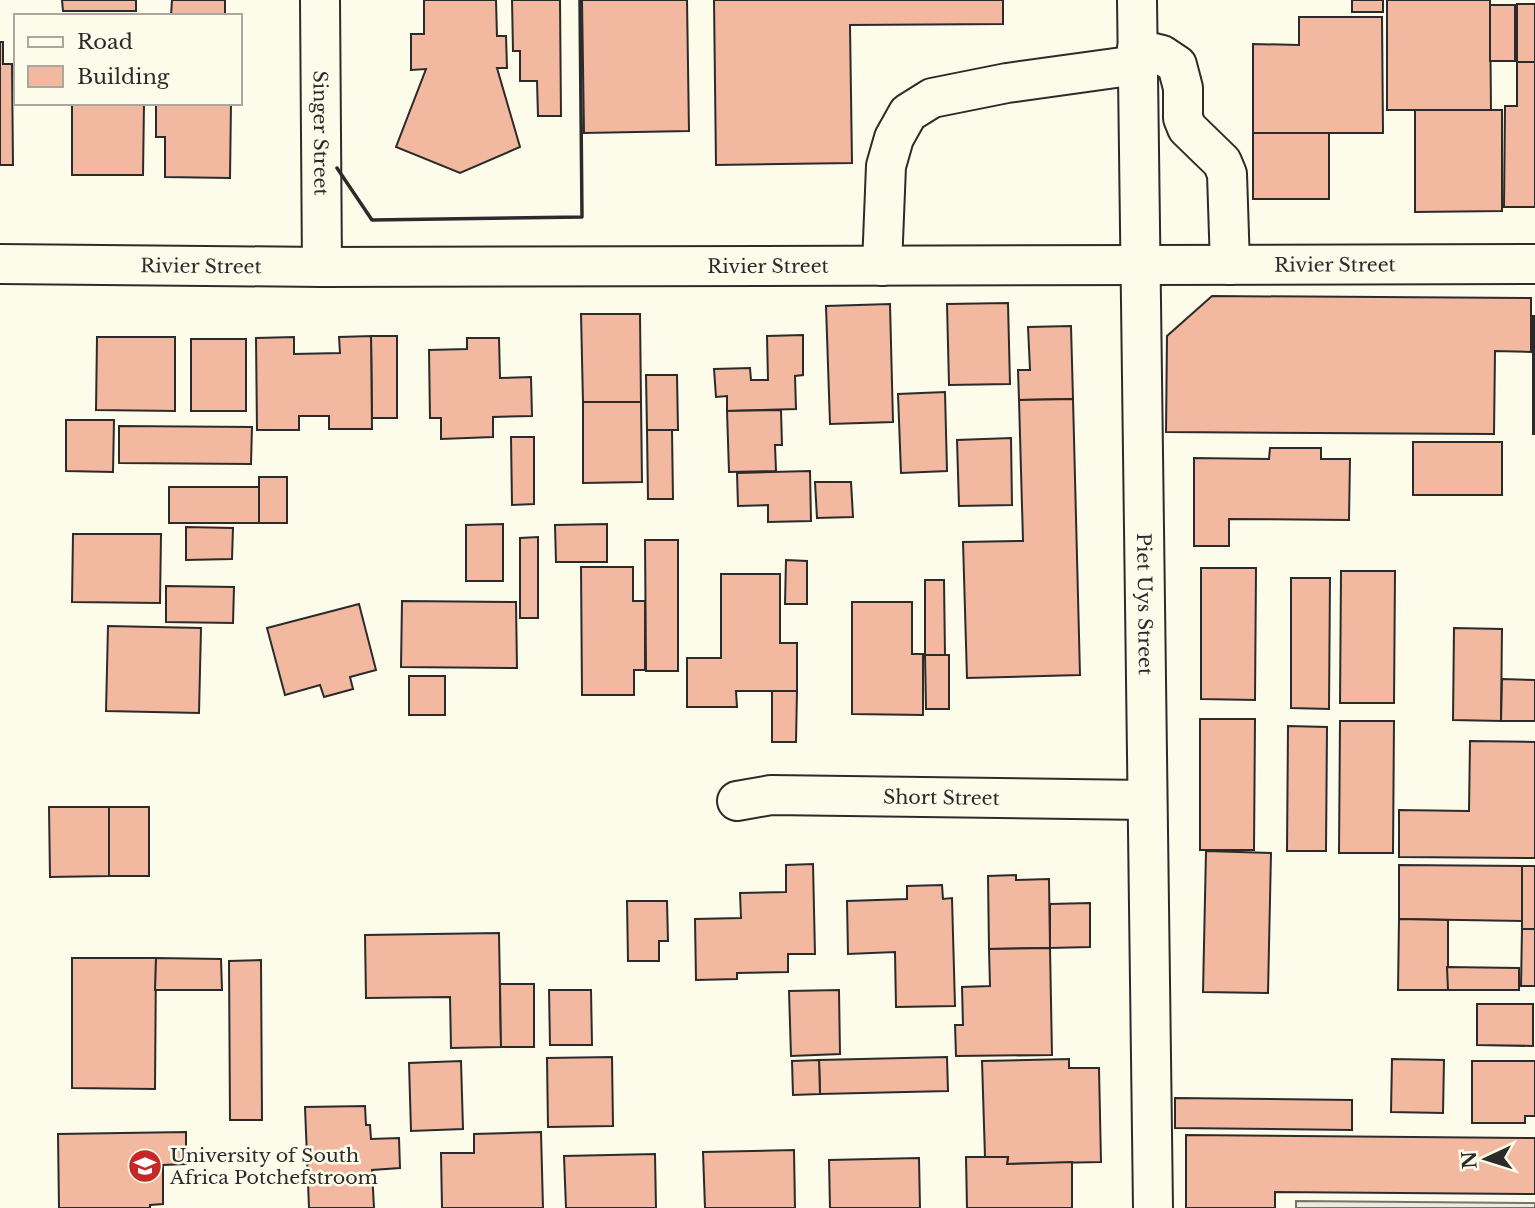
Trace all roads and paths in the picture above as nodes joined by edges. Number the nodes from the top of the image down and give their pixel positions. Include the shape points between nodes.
1 (320, 0) edge
2 (1137, 0) edge
3 (1137, 57) junction
4 (0, 264) edge
5 (1535, 264) edge
6 (1140, 265) junction
7 (1230, 265) junction
8 (882, 266) junction
9 (322, 267) junction
10 (1147, 800) junction
11 (737, 801) dead end
12 (1153, 1208) edge

1 - 9 street, Singer Street
2 - 3 street, Piet Uys Street
3 - 6 street, Piet Uys Street
3 - 7 street via 1162,55 1177,65 1187,128 1222,162 1227,174
3 - 8 street via 932,98 908,113 886,166
4 - 9 street, Rivier Street
5 - 7 street, Rivier Street
6 - 7 street, Rivier Street
6 - 8 street, Rivier Street
6 - 10 street, Piet Uys Street
8 - 9 street, Rivier Street
10 - 11 street, Short Street via 771,795
10 - 12 street, Piet Uys Street

